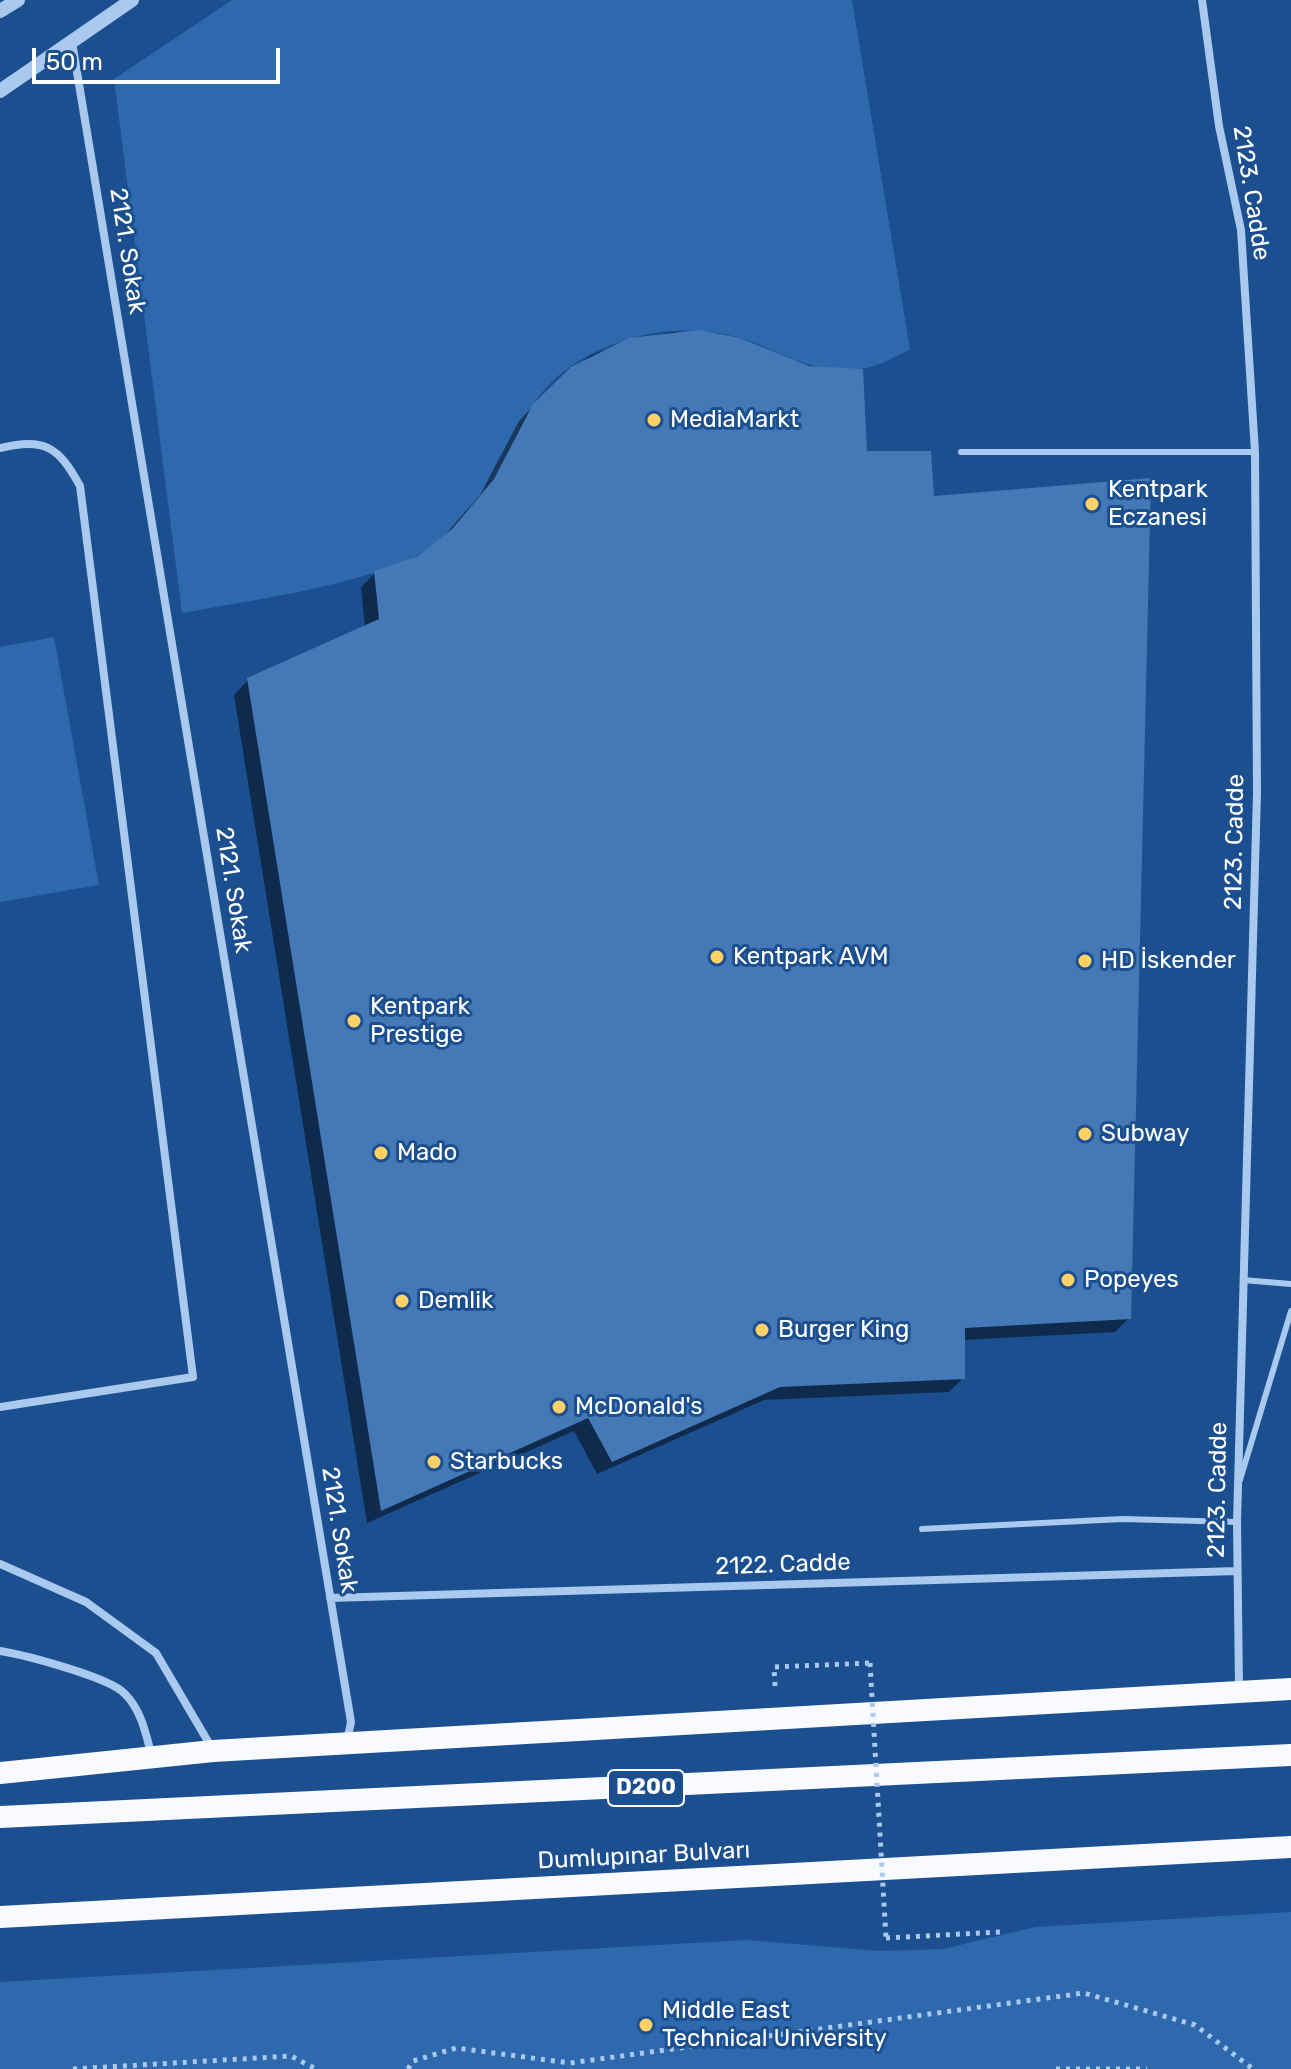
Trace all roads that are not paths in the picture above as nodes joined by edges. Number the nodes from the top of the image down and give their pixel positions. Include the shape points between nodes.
1 (18, 0) edge
2 (132, 0) edge
3 (1202, 0) edge
4 (0, 11) edge
5 (72, 42) junction
6 (0, 91) edge
7 (0, 448) edge
8 (961, 452) dead end
9 (1255, 452) junction
10 (1243, 1280) junction
11 (1291, 1284) edge
12 (1291, 1311) edge
13 (0, 1407) edge
14 (1238, 1487) junction
15 (1237, 1522) junction
16 (922, 1529) dead end
17 (0, 1564) edge
18 (1237, 1571) junction
19 (330, 1598) junction
20 (0, 1651) edge
21 (1239, 1689) junction
22 (1291, 1689) edge
23 (346, 1746) junction
24 (213, 1751) junction
25 (1291, 1755) edge
26 (152, 1757) junction
27 (0, 1773) edge
28 (0, 1817) edge
29 (1291, 1847) edge
30 (0, 1917) edge

1 - 4 street
2 - 5 street
3 - 9 street, 2123. Cadde via 1219,126 1241,230
5 - 6 street
5 - 19 street, 2121. Sokak
7 - 13 street via 50,446 80,486 193,1377
8 - 9 lane
9 - 10 street, 2123. Cadde via 1257,793
10 - 11 lane
10 - 14 street, 2123. Cadde
12 - 14 lane
14 - 15 street, 2123. Cadde
15 - 16 lane via 1122,1519
15 - 18 street, 2123. Cadde
17 - 24 street via 86,1602 156,1653
18 - 19 street, 2122. Cadde
18 - 21 street, 2123. Cadde
19 - 23 street, 2121. Sokak via 351,1722
20 - 26 street via 39,1658 124,1691 142,1720
21 - 22 highway
21 - 23 highway
23 - 24 highway
24 - 26 highway
25 - 28 highway, D200
26 - 27 highway
29 - 30 highway, Dumlupınar Bulvarı

